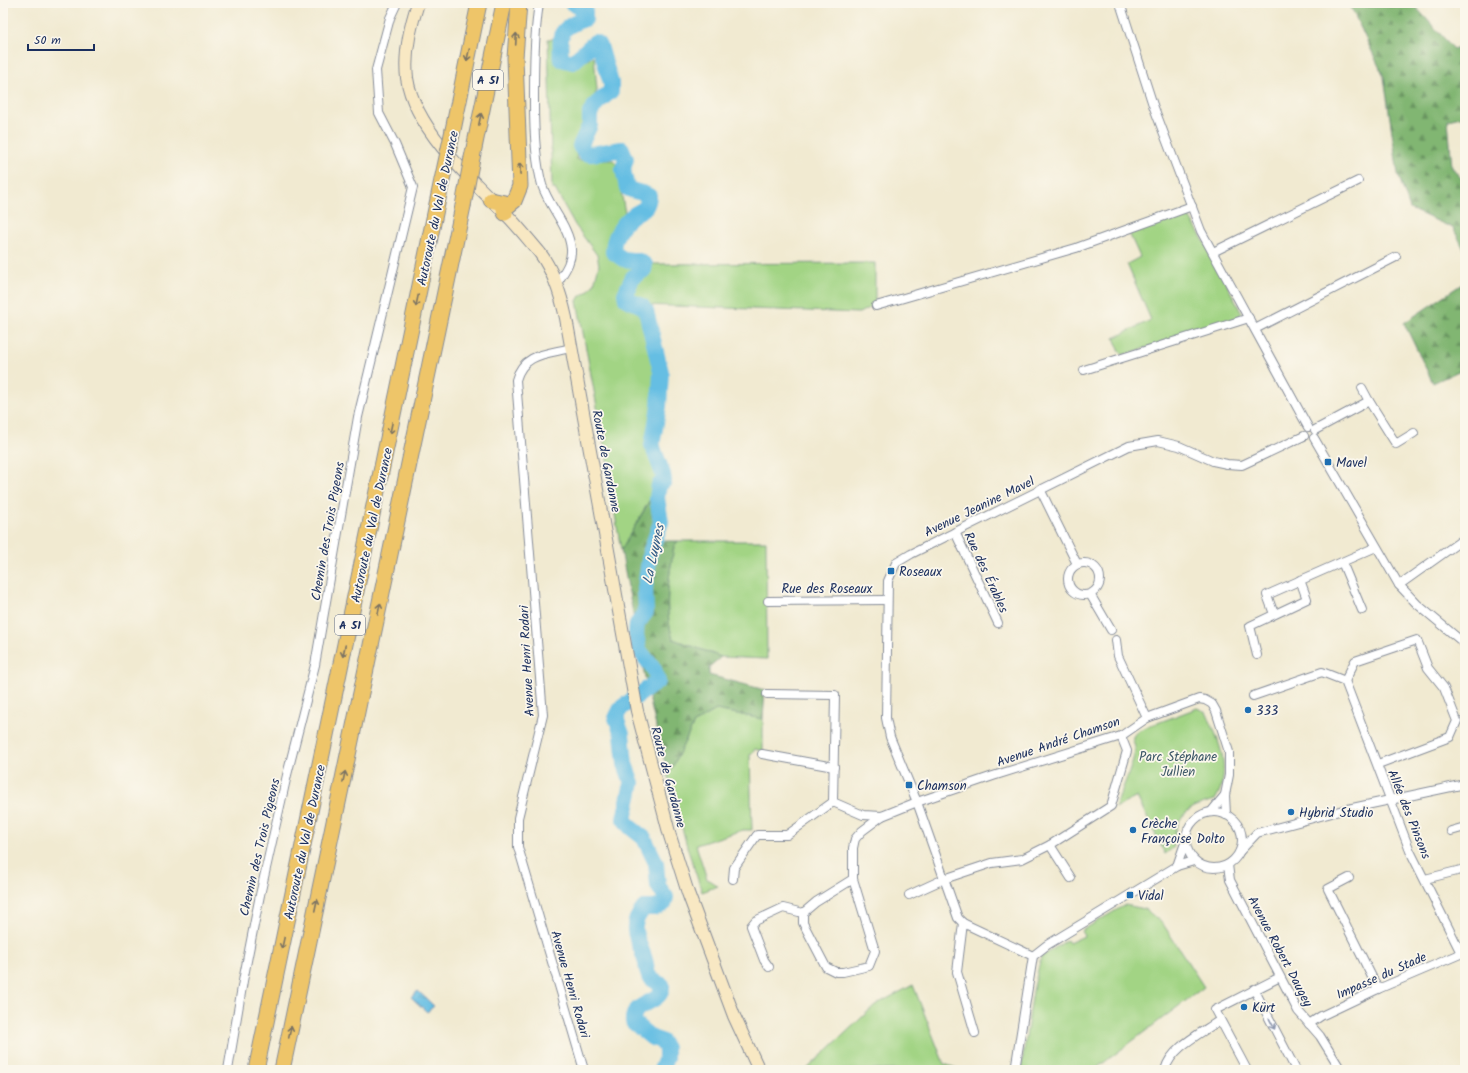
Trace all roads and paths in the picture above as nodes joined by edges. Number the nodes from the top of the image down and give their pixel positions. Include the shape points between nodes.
1 (397, 3) edge
2 (418, 3) edge
3 (479, 3) edge
4 (504, 3) edge
5 (518, 3) edge
6 (539, 3) edge
7 (1120, 3) edge
8 (1358, 181) dead end
9 (491, 200) joint
10 (1192, 206) junction
11 (507, 208) junction
12 (1213, 252) junction
13 (1396, 257) dead end
14 (556, 285) junction
15 (876, 306) dead end
16 (1249, 318) junction
17 (1255, 329) junction
18 (571, 348) junction
19 (1084, 370) dead end
20 (1362, 388) dead end
21 (1369, 401) junction
22 (1312, 431) junction
23 (1414, 432) dead end
24 (1040, 489) junction
25 (955, 532) junction
26 (1465, 538) edge
27 (1376, 547) junction
28 (1342, 562) junction
29 (1077, 564) junction
30 (1300, 580) junction
31 (1399, 585) junction
32 (1090, 594) junction
33 (886, 600) junction
34 (768, 601) dead end
35 (1362, 610) dead end
36 (1274, 614) junction
37 (998, 623) dead end
38 (1111, 630) dead end
39 (1116, 640) dead end
40 (1465, 644) edge
41 (1256, 655) dead end
42 (1345, 681) junction
43 (767, 694) dead end
44 (1253, 696) dead end
45 (1147, 718) junction
46 (1120, 736) junction
47 (762, 754) dead end
48 (1378, 764) junction
49 (834, 767) junction
50 (1465, 784) edge
51 (1225, 795) junction
52 (1390, 800) junction
53 (833, 802) junction
54 (917, 802) junction
55 (1211, 812) junction
56 (1226, 815) junction
57 (882, 816) junction
58 (1465, 827) edge
59 (1239, 828) junction
60 (1451, 831) dead end
61 (1257, 834) junction
62 (1186, 843) junction
63 (1050, 845) junction
64 (1240, 851) junction
65 (1194, 861) junction
66 (1228, 864) junction
67 (1177, 866) junction
68 (1211, 868) junction
69 (1465, 869) edge
70 (1072, 878) dead end
71 (1349, 878) dead end
72 (733, 879) dead end
73 (853, 879) junction
74 (944, 879) junction
75 (1425, 879) junction
76 (1230, 880) junction
77 (909, 895) dead end
78 (803, 913) junction
79 (963, 923) junction
80 (1463, 953) edge
81 (1033, 956) junction
82 (715, 965) junction
83 (769, 967) dead end
84 (1280, 977) junction
85 (1254, 989) junction
86 (1378, 989) junction
87 (1220, 1020) junction
88 (1309, 1024) junction
89 (975, 1033) dead end
90 (228, 1070) edge
91 (256, 1070) edge
92 (282, 1070) edge
93 (584, 1070) edge
94 (759, 1070) edge
95 (763, 1070) edge
96 (1015, 1070) edge
97 (1165, 1070) edge
98 (1247, 1070) edge
99 (1296, 1070) edge
100 (1341, 1070) edge

1 - 90 street, Chemin des Trois Pigeons via 390,18 376,70 379,113 413,187 358,417 315,665 260,895
2 - 9 main road via 411,24 406,54 407,77 413,98 435,138
3 -> 91 highway, Autoroute du Val de Durance / A 51, bridge
92 -> 4 highway, Autoroute du Val de Durance / A 51, bridge
11 -> 5 highway via 514,201 520,186 515,58
6 - 14 street via 534,59 534,122 538,162 542,185 568,236 570,246 569,262
7 - 10 street via 1153,105
8 - 12 street
9 - 11 highway
10 - 12 street via 1201,231
10 - 15 street via 1076,248
11 - 14 main road, Route de Gardanne via 544,258 552,271
12 - 16 street
13 - 17 street
14 - 18 main road, Route de Gardanne
16 - 17 street
16 - 19 street
17 - 22 street
18 - 82 main road, Route de Gardanne via 637,712 670,836
18 - 93 street, Avenue Henri Rodari via 532,358 521,366 516,380 543,715 518,818 518,840
20 - 21 street
21 - 22 street
21 - 23 street via 1396,444
22 - 24 street, Avenue Jeanine Mavel via 1303,431 1304,436 1242,465 1213,461 1179,446 1158,441 1129,446
22 - 27 street
24 - 25 street, Avenue Jeanine Mavel
24 - 29 street
25 - 33 street, Avenue Jeanine Mavel via 896,564 888,581
25 - 37 street, Rue des Érables
26 - 31 street
27 - 28 street
27 - 31 street
28 - 30 street
28 - 35 street
29 - 32 street via 1068,574 1069,586 1078,594
29 - 32 street via 1091,564 1099,573 1099,586
30 - 36 street via 1307,599
30 - 36 street via 1267,595
31 - 40 street via 1417,604
32 - 38 street
33 - 34 street, Rue des Roseaux
33 - 54 street, Avenue Jeanine Mavel via 886,718 890,737
36 - 41 street via 1250,626
39 - 45 street via 1118,656
42 - 44 street via 1322,672
42 - 48 street, Allée des Pinsons
42 - 48 street via 1355,661 1417,640 1428,668 1444,688 1457,721 1450,737
43 - 49 street via 835,695
45 - 46 street, Avenue André Chamson
45 - 51 street, Avenue André Chamson via 1199,699 1212,704 1229,752 1229,775
46 - 54 street, Avenue André Chamson
46 - 63 street via 1127,750 1110,806
47 - 49 street
48 - 52 street, Allée des Pinsons
49 - 53 street
50 - 52 street
51 - 55 street
51 - 56 street
52 - 61 street
52 - 75 street, Allée des Pinsons via 1410,851
53 - 57 street via 863,815
53 - 72 street via 787,834 757,835 734,868
54 - 57 street, Avenue André Chamson
54 - 74 street, Avenue Jeanine Mavel
55 - 56 street
55 - 62 street via 1198,817 1190,824 1186,833
56 - 59 street via 1234,820
57 - 73 street via 855,839
58 - 60 street
59 - 61 street
59 - 64 street via 1242,844
61 - 64 street
62 - 65 street
62 - 67 street
63 - 70 street
63 - 74 street via 1022,859 992,862
64 - 66 street
65 - 67 street
65 - 68 street
66 - 68 street via 1220,868
66 - 76 street, Avenue Robert Daugey
67 - 81 street
68 - 76 street
69 - 75 street
71 - 86 street via 1328,889
73 - 78 street
73 - 78 street via 875,951 869,966 843,972 836,972 826,966 803,923
74 - 77 street
74 - 79 street, Avenue Jeanine Mavel via 954,909
75 - 80 street, Allée des Pinsons
76 - 84 street, Avenue Robert Daugey
78 - 83 street via 783,908 755,921 751,926
79 - 81 street
79 - 89 street via 957,972
80 - 86 street, Impasse du Stade
81 - 96 street
82 - 94 main road, Route de Gardanne via 734,1016
82 - 95 main road, Route de Gardanne
84 - 85 street
84 - 88 street, Avenue Robert Daugey via 1298,1011
85 - 87 street via 1214,1010
85 -> 99 street
86 - 88 street, Impasse du Stade
87 - 97 street via 1172,1056
87 - 98 street
88 - 100 street, Avenue Robert Daugey via 1320,1036

